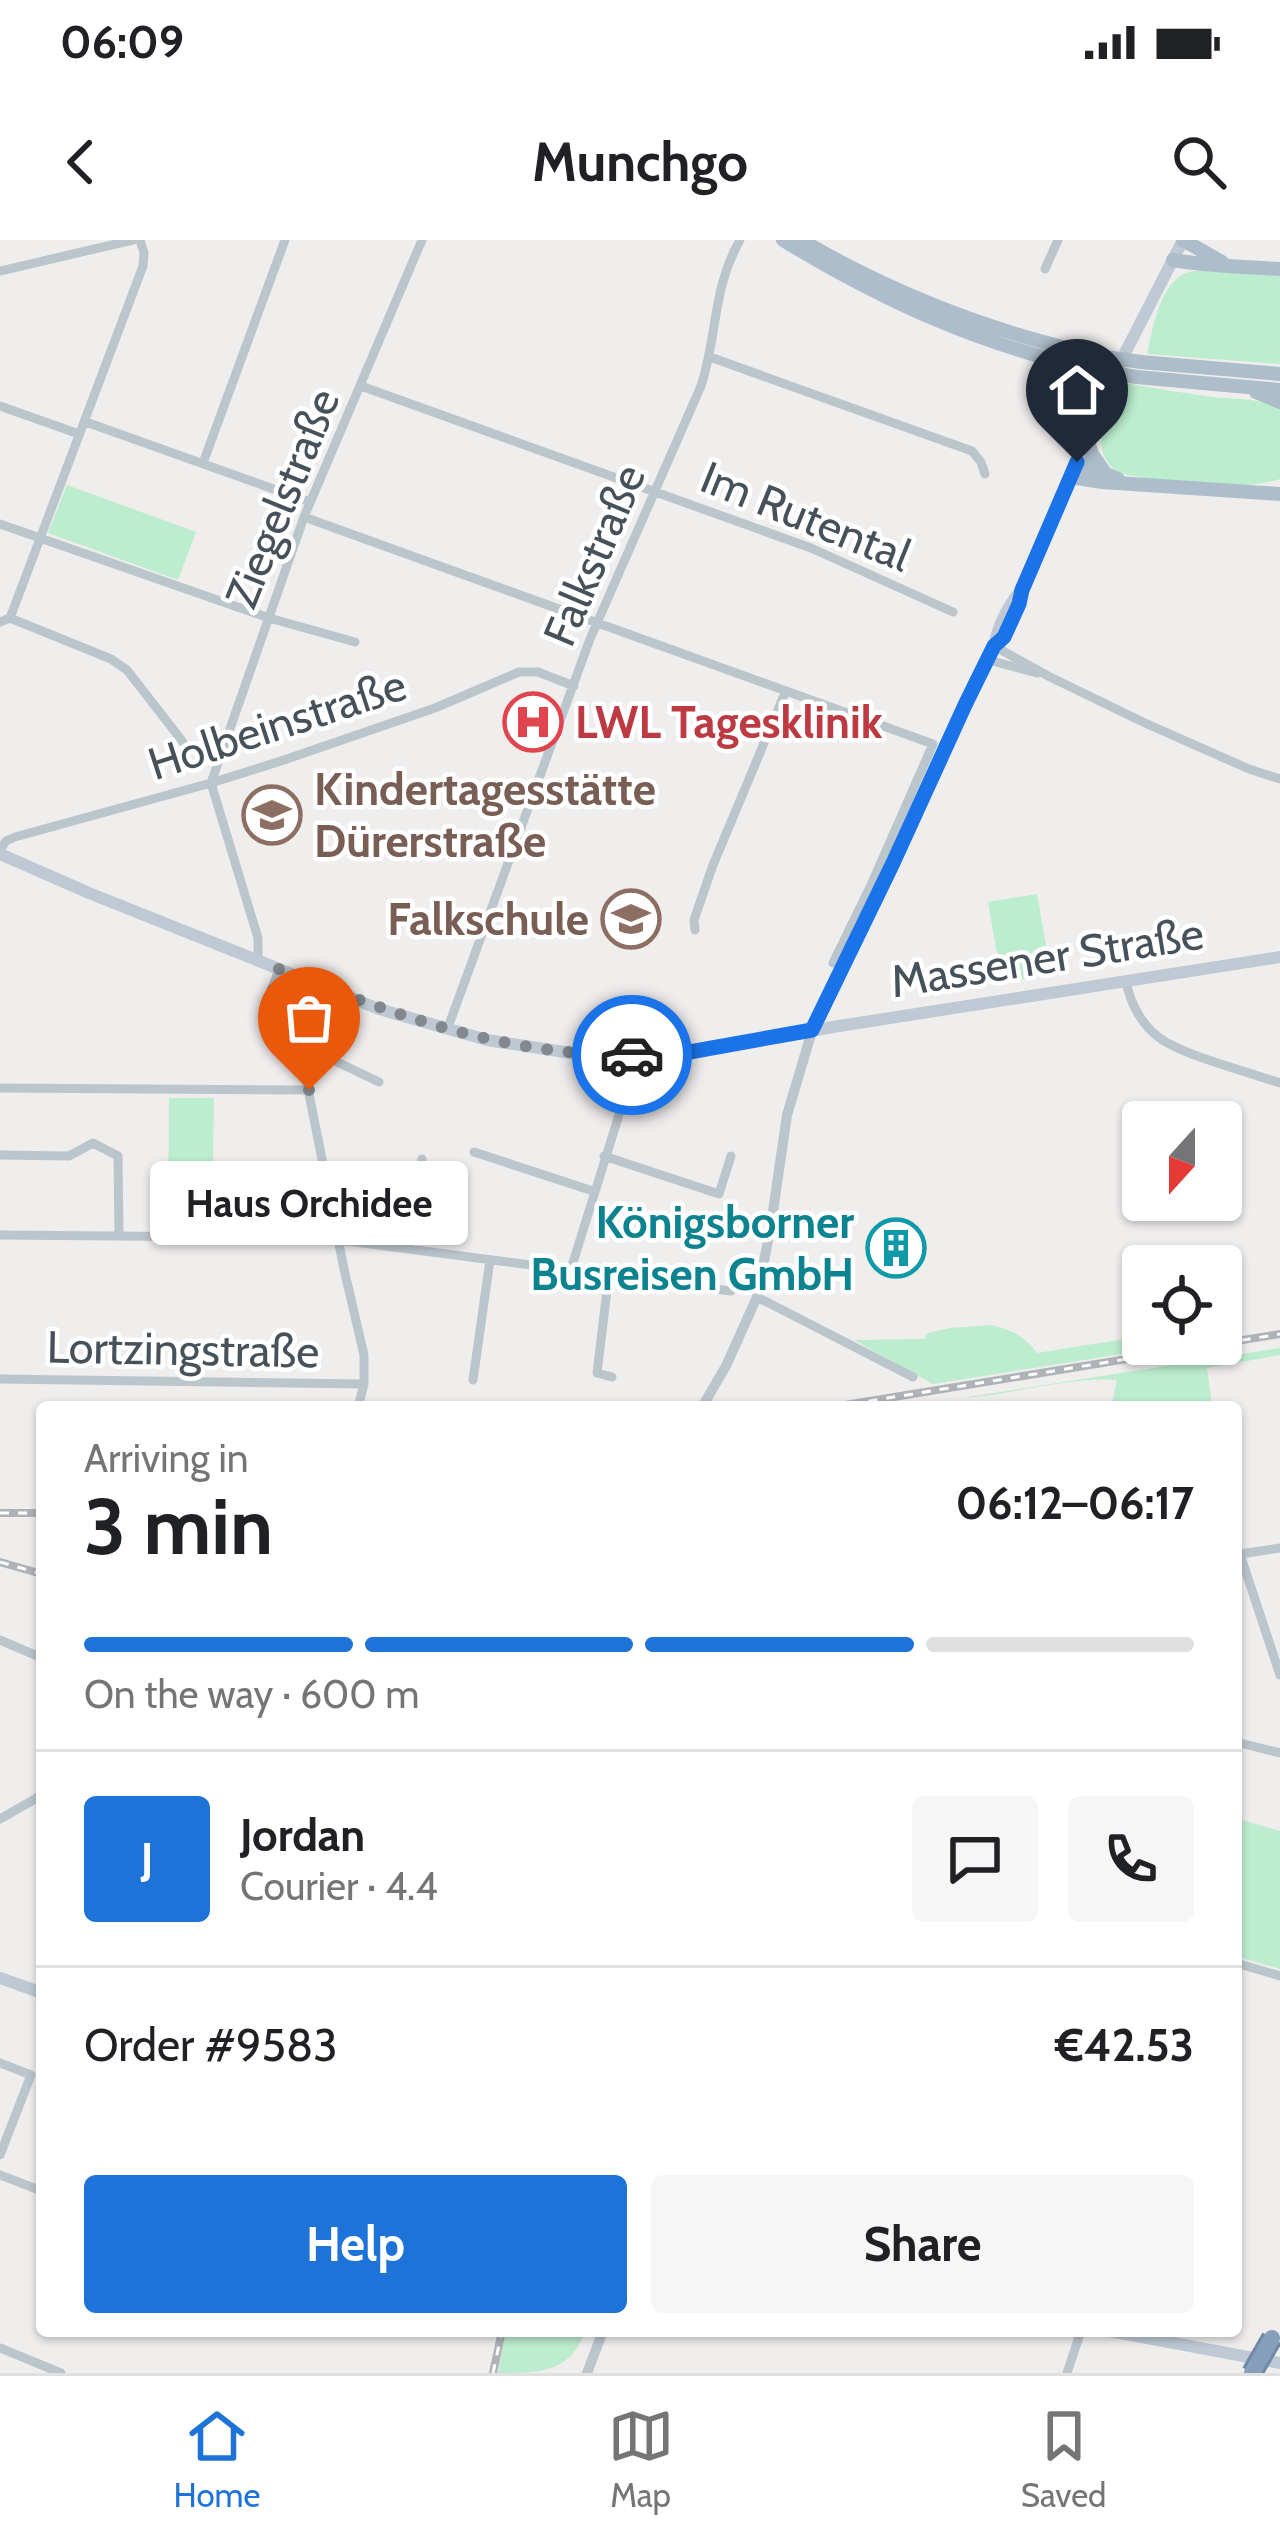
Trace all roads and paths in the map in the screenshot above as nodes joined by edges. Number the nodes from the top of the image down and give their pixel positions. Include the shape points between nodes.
1 (137, 240) edge
2 (285, 240) edge
3 (422, 240) edge
4 (740, 240) edge
5 (783, 240) edge
6 (801, 240) edge
7 (1058, 240) edge
8 (1183, 240) edge
9 (1173, 260) junction
10 (1226, 264) junction
11 (1045, 269) dead end
12 (1280, 269) edge
13 (0, 271) edge
14 (710, 357) junction
15 (1102, 364) junction
16 (1139, 369) junction
17 (1280, 374) edge
18 (362, 386) junction
19 (1246, 388) junction
20 (1280, 390) edge
21 (1280, 402) edge
22 (0, 406) edge
23 (86, 422) junction
24 (79, 434) junction
25 (1088, 439) junction
26 (203, 463) junction
27 (1074, 470) junction
28 (985, 474) dead end
29 (1107, 474) junction
30 (1129, 483) junction
31 (1280, 489) edge
32 (656, 491) junction
33 (310, 502) junction
34 (304, 517) junction
35 (0, 524) edge
36 (40, 539) junction
37 (953, 612) dead end
38 (269, 618) junction
39 (5, 620) edge
40 (596, 622) junction
41 (356, 642) dead end
42 (991, 653) junction
43 (574, 686) junction
44 (785, 693) junction
45 (183, 742) dead end
46 (1280, 779) edge
47 (211, 783) junction
48 (0, 852) edge
49 (695, 930) dead end
50 (1280, 957) edge
51 (258, 960) junction
52 (832, 963) dead end
53 (279, 969) junction
54 (1126, 981) junction
55 (447, 1030) junction
56 (812, 1030) junction
57 (290, 1043) junction
58 (632, 1072) dead end
59 (379, 1082) dead end
60 (1280, 1083) edge
61 (0, 1088) edge
62 (309, 1090) junction
63 (473, 1153) dead end
64 (0, 1156) edge
65 (604, 1156) junction
66 (731, 1156) dead end
67 (422, 1159) dead end
68 (593, 1191) junction
69 (0, 1235) edge
70 (118, 1236) junction
71 (338, 1240) junction
72 (408, 1250) junction
73 (490, 1260) junction
74 (571, 1269) junction
75 (609, 1274) junction
76 (731, 1291) dead end
77 (757, 1297) junction
78 (612, 1377) dead end
79 (913, 1378) dead end
80 (0, 1379) edge
81 (473, 1380) dead end
82 (364, 1384) junction
83 (360, 1401) edge
84 (705, 1401) edge
85 (1280, 1548) edge
86 (1242, 1553) edge
87 (1242, 1565) edge
88 (0, 1640) edge
89 (36, 1655) edge
90 (1280, 1676) edge
91 (1242, 1744) edge
92 (1280, 1753) edge
93 (36, 1798) edge
94 (0, 1819) edge
95 (1242, 1966) edge
96 (1280, 1976) edge
97 (0, 1978) edge
98 (36, 1991) edge
99 (0, 2063) edge
100 (0, 2155) edge
101 (0, 2175) edge
102 (36, 2190) edge
103 (601, 2337) edge
104 (1080, 2337) edge
105 (1142, 2337) edge
106 (1272, 2338) dead end
107 (0, 2348) edge
108 (1280, 2363) edge
109 (61, 2373) edge
110 (587, 2373) edge
111 (1066, 2373) edge
112 (1252, 2373) edge

1 - 13 street
1 - 23 street via 143,266
2 - 26 street
3 - 18 street, Ziegelstraße
4 - 14 street, Falkstraße via 720,282
5 - 15 main road via 974,337 1051,361
6 - 15 main road via 948,313
7 - 11 street
8 - 9 main road
8 - 10 main road
9 - 10 main road
9 - 25 main road
10 - 12 main road
14 - 28 street via 973,451
14 - 32 street, Falkstraße
15 - 16 main road, bridge
16 - 17 main road
16 - 19 main road
18 - 32 street, Im Rutental
18 - 33 street, Ziegelstraße
19 - 20 main road
19 - 21 main road
22 - 24 street
23 - 24 street
23 - 26 street
24 - 36 street
25 - 27 main road
25 - 29 main road
26 - 33 street
27 - 29 main road
27 - 30 main road via 1083,480
27 - 42 main road
29 - 30 main road
30 - 31 main road
32 - 37 street, Im Rutental
32 - 40 street, Falkstraße
33 - 34 street, Ziegelstraße
34 - 38 street, Ziegelstraße
34 - 40 street
35 - 36 street
36 - 38 street
36 - 39 street
38 - 41 street
38 - 47 street, Ziegelstraße
39 - 45 street via 112,658
40 - 43 street, Falkstraße
40 - 44 street
42 - 46 street
42 - 56 main road
43 - 47 street, Holbeinstraße via 519,672
43 - 55 street, Falkstraße
44 - 49 street via 713,865
44 - 52 street via 933,744
47 - 48 street, Holbeinstraße via 15,837
47 - 51 street
48 - 51 main road, Massener Straße
50 - 54 main road, Massener Straße
51 - 53 main road, Massener Straße
53 - 55 main road, Massener Straße
53 - 57 street via 272,1011
54 - 56 main road, Massener Straße
54 - 60 street via 1135,1009 1158,1037
55 - 56 main road, Massener Straße via 522,1047 623,1055 684,1053
56 - 77 street via 787,1115
57 - 59 street
57 - 62 street
58 - 65 street
61 - 62 street
62 - 71 street
63 - 68 street
64 - 70 street via 69,1156 93,1143 118,1156
65 - 66 street via 719,1193
65 - 68 street
67 - 72 street
68 - 74 street
69 - 70 street
70 - 71 street
71 - 72 street
71 - 82 street
72 - 73 street
73 - 74 street
73 - 81 street
74 - 75 street
75 - 76 street
75 - 78 street via 597,1373
77 - 79 street
77 - 84 street
80 - 82 street, Lortzingstraße
82 - 83 street
85 - 86 street
87 - 90 street
88 - 89 street
91 - 92 street
93 - 94 street
95 - 96 street
97 - 98 main road
99 - 100 street via 31,2074
101 - 102 street
103 - 110 street
104 - 111 street
105 - 108 main road
106 - 112 highway, bridge
107 - 109 street

